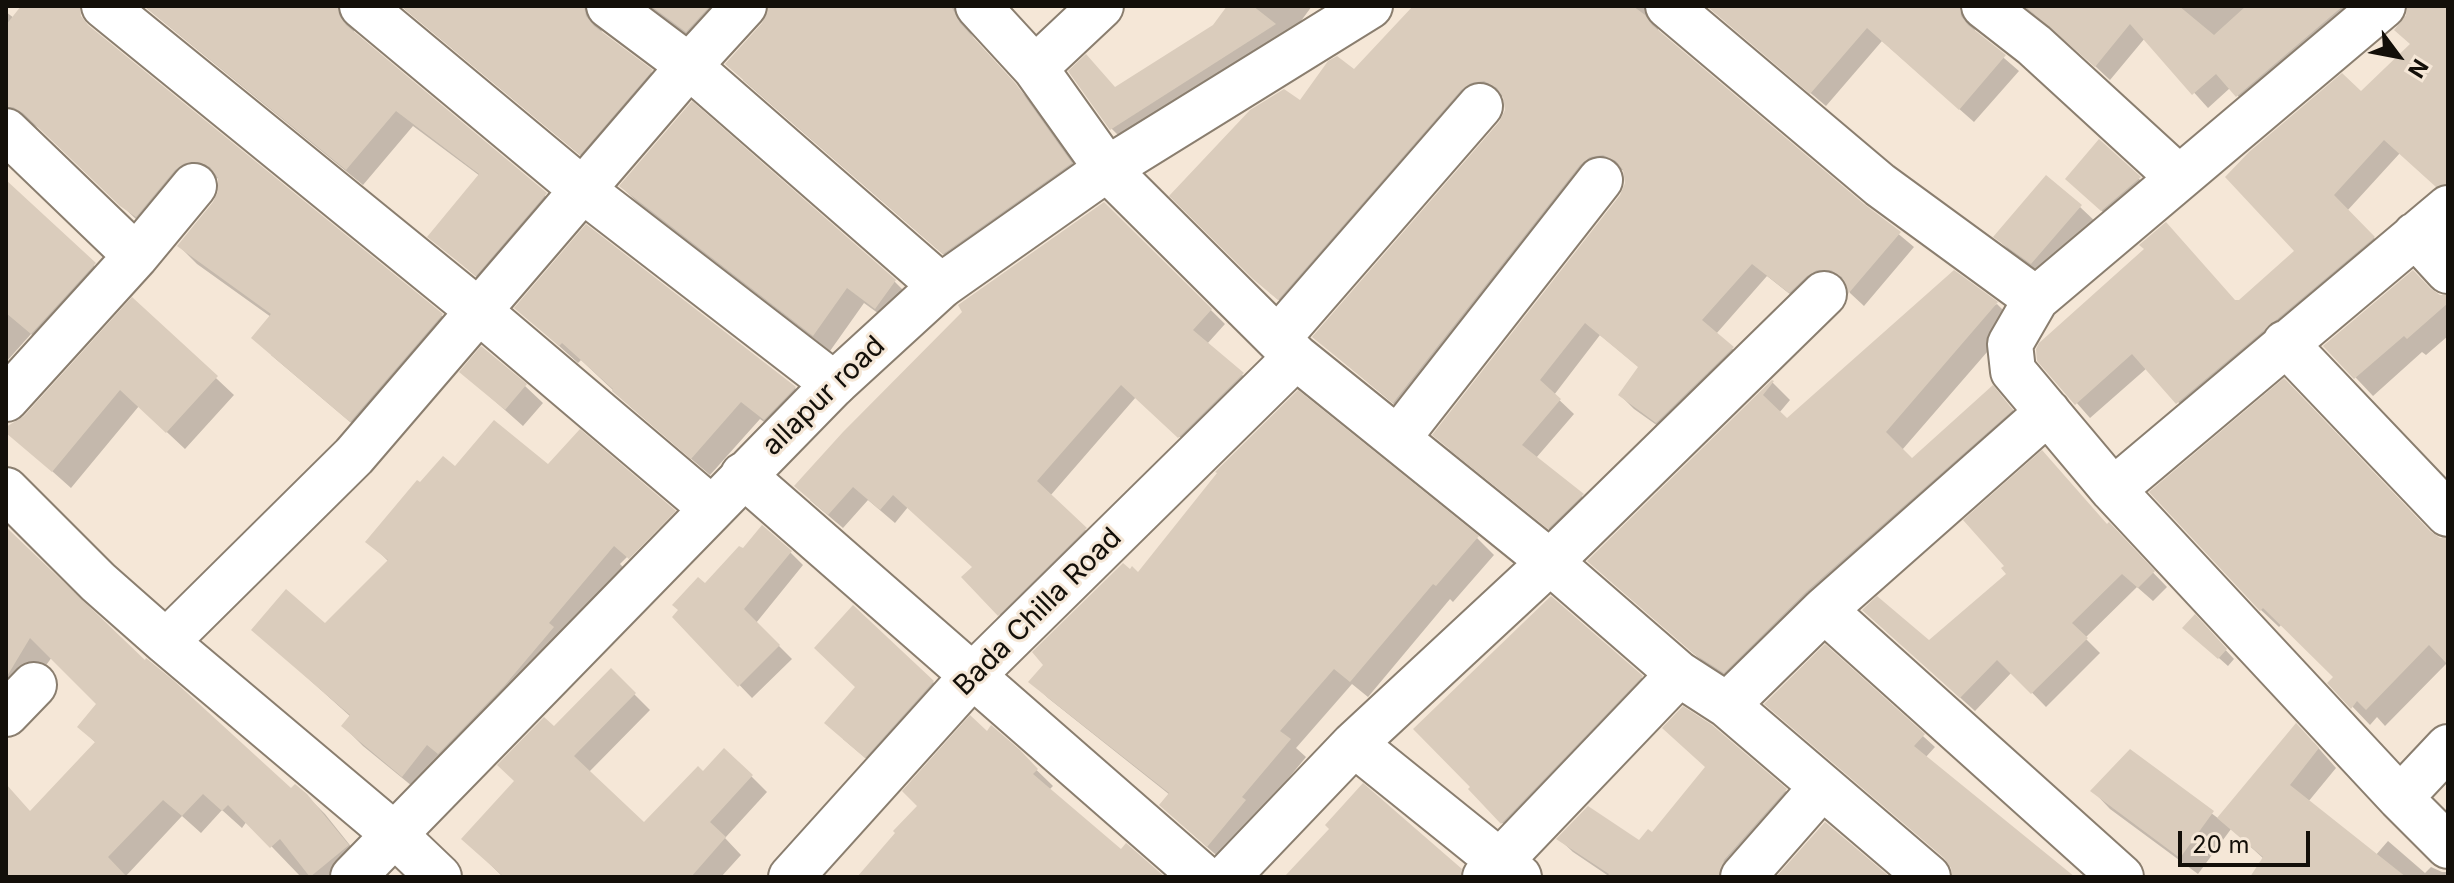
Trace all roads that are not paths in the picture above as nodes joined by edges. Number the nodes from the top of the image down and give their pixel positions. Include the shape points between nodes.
1 (104, 6) edge
2 (362, 6) edge
3 (609, 6) edge
4 (744, 6) edge
5 (978, 6) edge
6 (1101, 6) edge
7 (1370, 6) edge
8 (1668, 6) edge
9 (1984, 6) edge
10 (2383, 6) edge
11 (689, 66) junction
12 (1035, 68) junction
13 (1480, 106) dead end
14 (6, 131) edge
15 (1107, 169) junction
16 (2178, 177) junction
17 (1600, 180) dead end
18 (194, 186) dead end
19 (584, 191) junction
20 (2448, 208) edge
21 (2415, 235) junction
22 (136, 256) junction
23 (2448, 271) edge
24 (941, 286) junction
25 (1824, 294) dead end
26 (2036, 299) junction
27 (480, 312) junction
28 (2285, 343) junction
29 (1287, 347) junction
30 (834, 384) junction
31 (6, 399) edge
32 (2048, 412) junction
33 (1398, 438) junction
34 (743, 475) junction
35 (6, 490) edge
36 (2113, 490) junction
37 (711, 508) junction
38 (2448, 514) edge
39 (1550, 562) junction
40 (1824, 610) junction
41 (166, 642) junction
42 (974, 674) junction
43 (1679, 674) junction
44 (1727, 705) junction
45 (1354, 744) junction
46 (2448, 747) edge
47 (1822, 787) junction
48 (2400, 798) junction
49 (395, 835) junction
50 (2448, 846) edge
51 (1501, 872) edge
52 (353, 877) edge
53 (439, 877) edge
54 (791, 877) edge
55 (1203, 877) edge
56 (1227, 877) edge
57 (1743, 877) edge
58 (1928, 877) edge
59 (2120, 877) edge

1 - 27 street
2 - 19 street
3 - 11 street
4 - 11 street
5 - 12 street
6 - 12 street
7 - 15 street, allapur road
8 - 26 street via 1880,185
9 - 16 street
10 - 16 street
11 - 19 street
11 - 24 street
12 - 15 street
13 - 29 street, Bada Chilla Road
14 - 22 street
15 - 24 street, allapur road
15 - 29 street
16 - 26 street
17 - 33 street
18 - 22 street
19 - 27 street
19 - 30 street
20 - 21 street
21 - 23 street
21 - 28 street
22 - 31 street
24 - 30 street, allapur road
25 - 39 street
26 - 32 street via 2010,344 2013,371
27 - 37 street
27 - 41 street via 354,456
28 - 36 street
28 - 38 street
29 - 33 street
29 - 42 street, Bada Chilla Road
30 - 34 street, allapur road
32 - 36 street
32 - 40 street
33 - 39 street
34 - 37 street, allapur road
34 - 42 street
35 - 41 street
36 - 48 street
37 - 49 street, allapur road
39 - 43 street
39 - 45 street
40 - 44 street
40 - 59 street
41 - 49 street
42 - 54 street, Bada Chilla Road
42 - 55 street
43 - 44 street
43 - 51 street
44 - 47 street
45 - 51 street
45 - 56 street
46 - 48 street
47 - 57 street
47 - 58 street
48 - 50 street
49 - 52 street, allapur road
49 - 53 street

